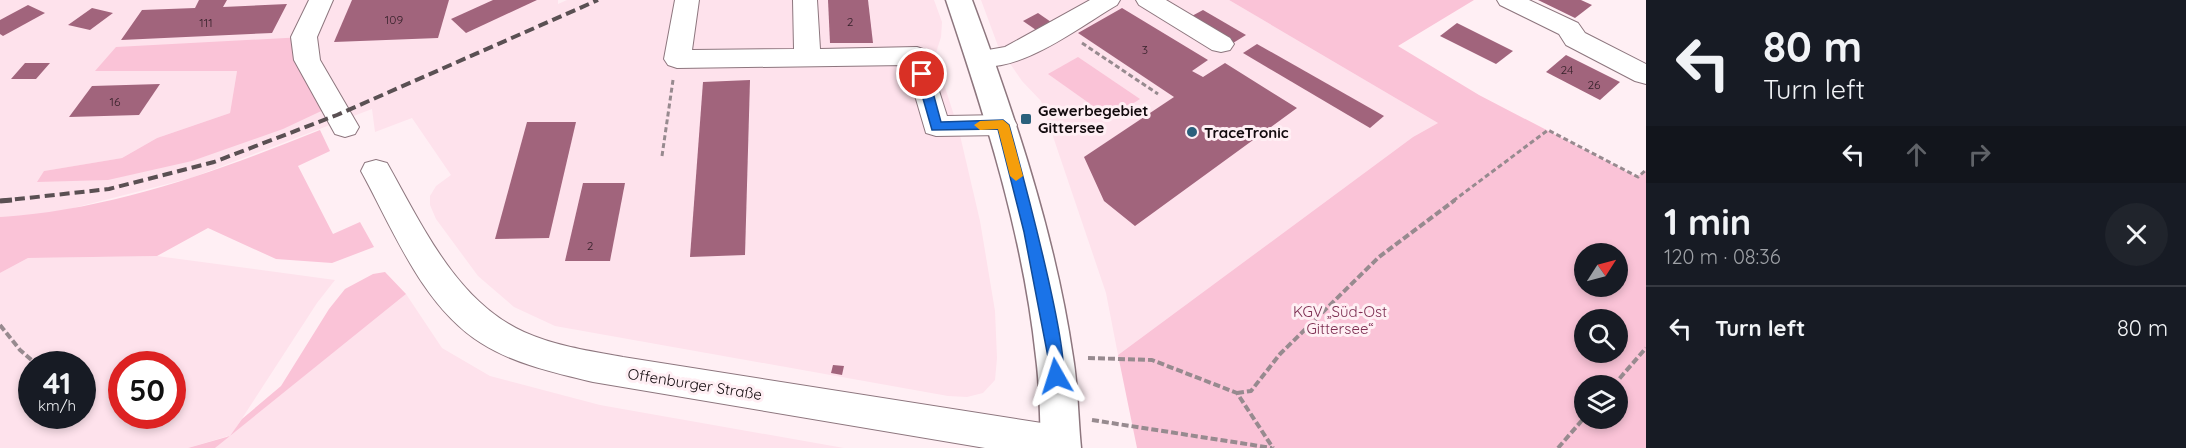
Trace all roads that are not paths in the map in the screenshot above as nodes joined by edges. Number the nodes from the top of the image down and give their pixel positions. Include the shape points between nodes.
1 (321, 0) edge
2 (687, 0) edge
3 (805, 0) edge
4 (959, 0) edge
5 (1108, 0) edge
6 (1148, 0) edge
7 (1509, 0) edge
8 (1221, 44) dead end
9 (807, 56) junction
10 (980, 59) junction
11 (1645, 75) edge
12 (1003, 125) junction
13 (345, 127) dead end
14 (376, 171) dead end
15 (1060, 435) edge

1 - 13 street via 304,37 307,60
2 - 9 street via 677,59
3 - 9 street
4 - 10 main road
5 - 10 street via 1011,55
6 - 8 street
7 - 11 street via 1569,29 1575,39
9 - 12 street via 917,56 936,126
10 - 12 main road
12 - 15 main road via 1031,232 1055,357
14 - 15 street, Offenburger Straße via 453,297 492,333 519,346 601,368

